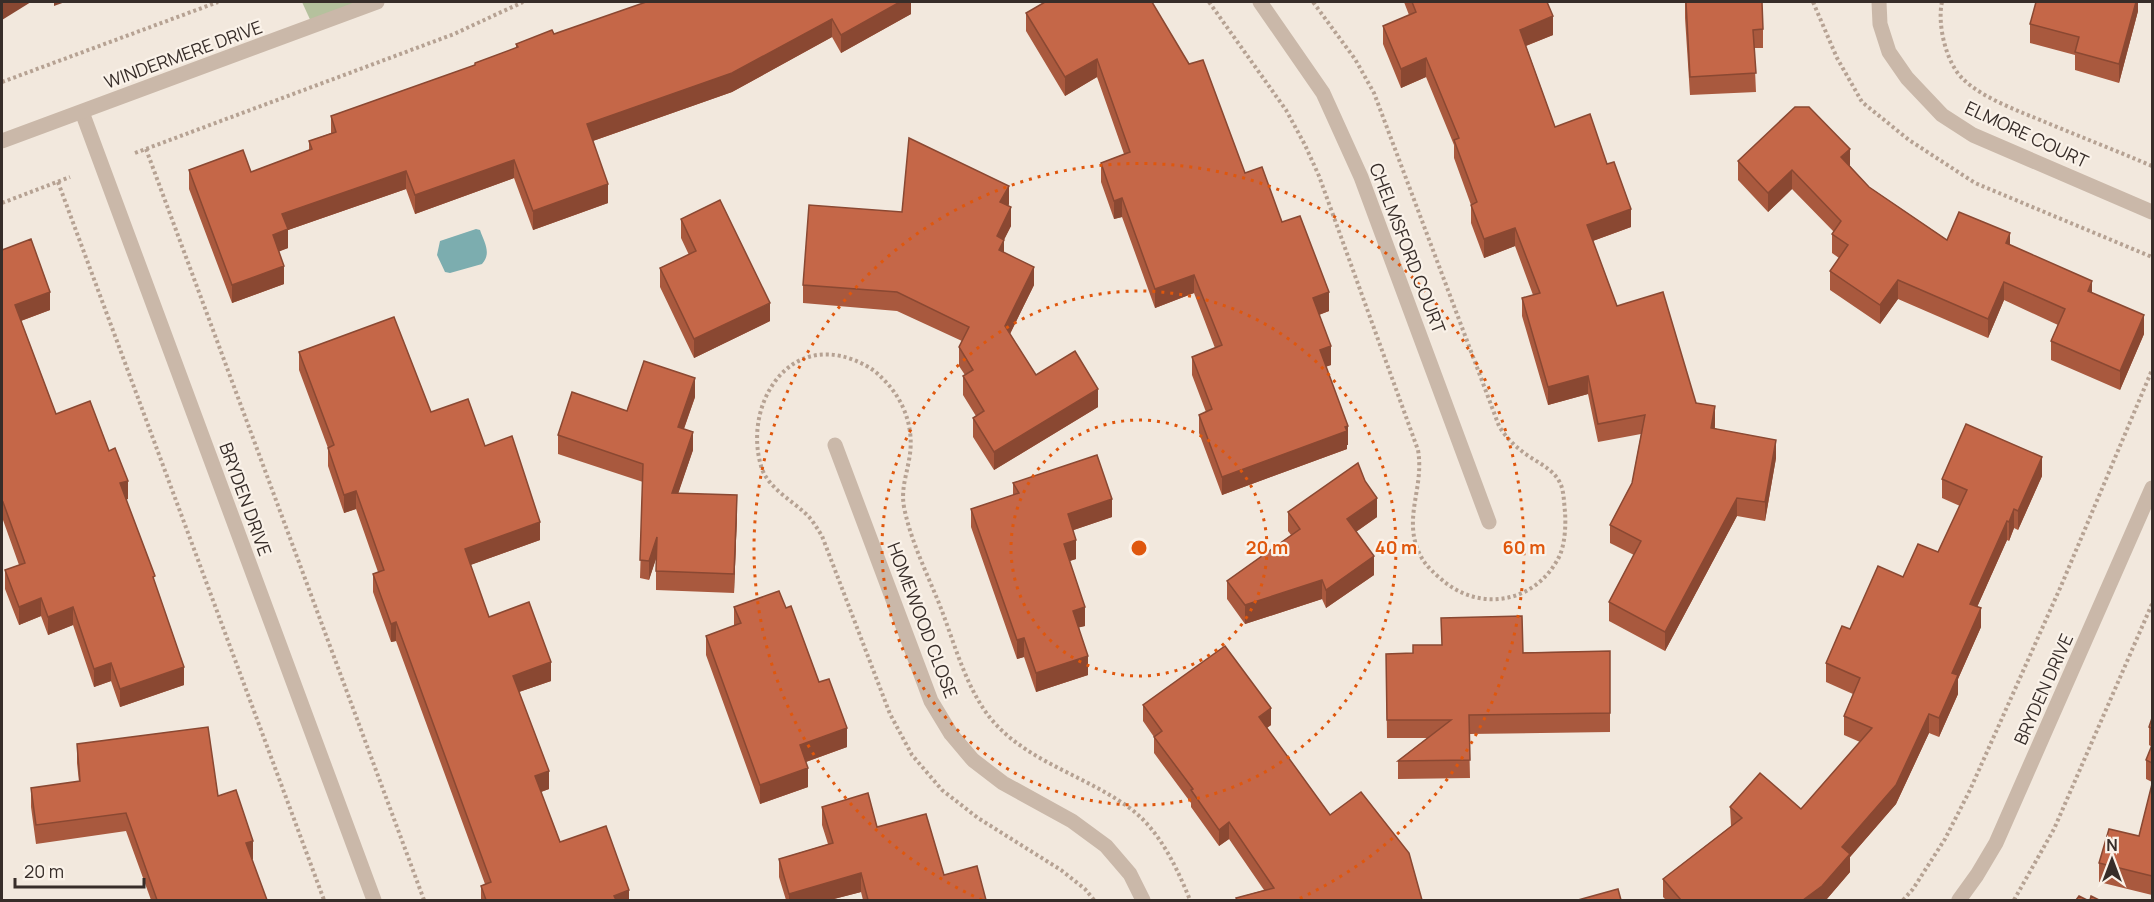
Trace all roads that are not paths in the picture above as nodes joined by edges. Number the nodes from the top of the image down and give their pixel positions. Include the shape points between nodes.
1 (377, 2) edge
2 (1260, 2) edge
3 (1879, 2) edge
4 (82, 112) junction
5 (2, 141) edge
6 (2152, 212) edge
7 (836, 445) dead end
8 (2152, 488) edge
9 (1490, 522) dead end
10 (374, 900) edge
11 (1143, 900) edge
12 (1959, 900) edge

1 - 4 street, WINDERMERE DRIVE
2 - 9 street, CHELMSFORD COURT via 1323,93 1343,134
3 - 6 street, ELMORE COURT via 1880,24 1889,52 1942,115 1973,135
4 - 5 street, WINDERMERE DRIVE
4 - 10 street, BRYDEN DRIVE
7 - 11 street, HOMEWOOD CLOSE via 931,700 951,734 973,760 1003,783 1071,821 1106,846 1130,874
8 - 12 street, BRYDEN DRIVE via 1996,843

